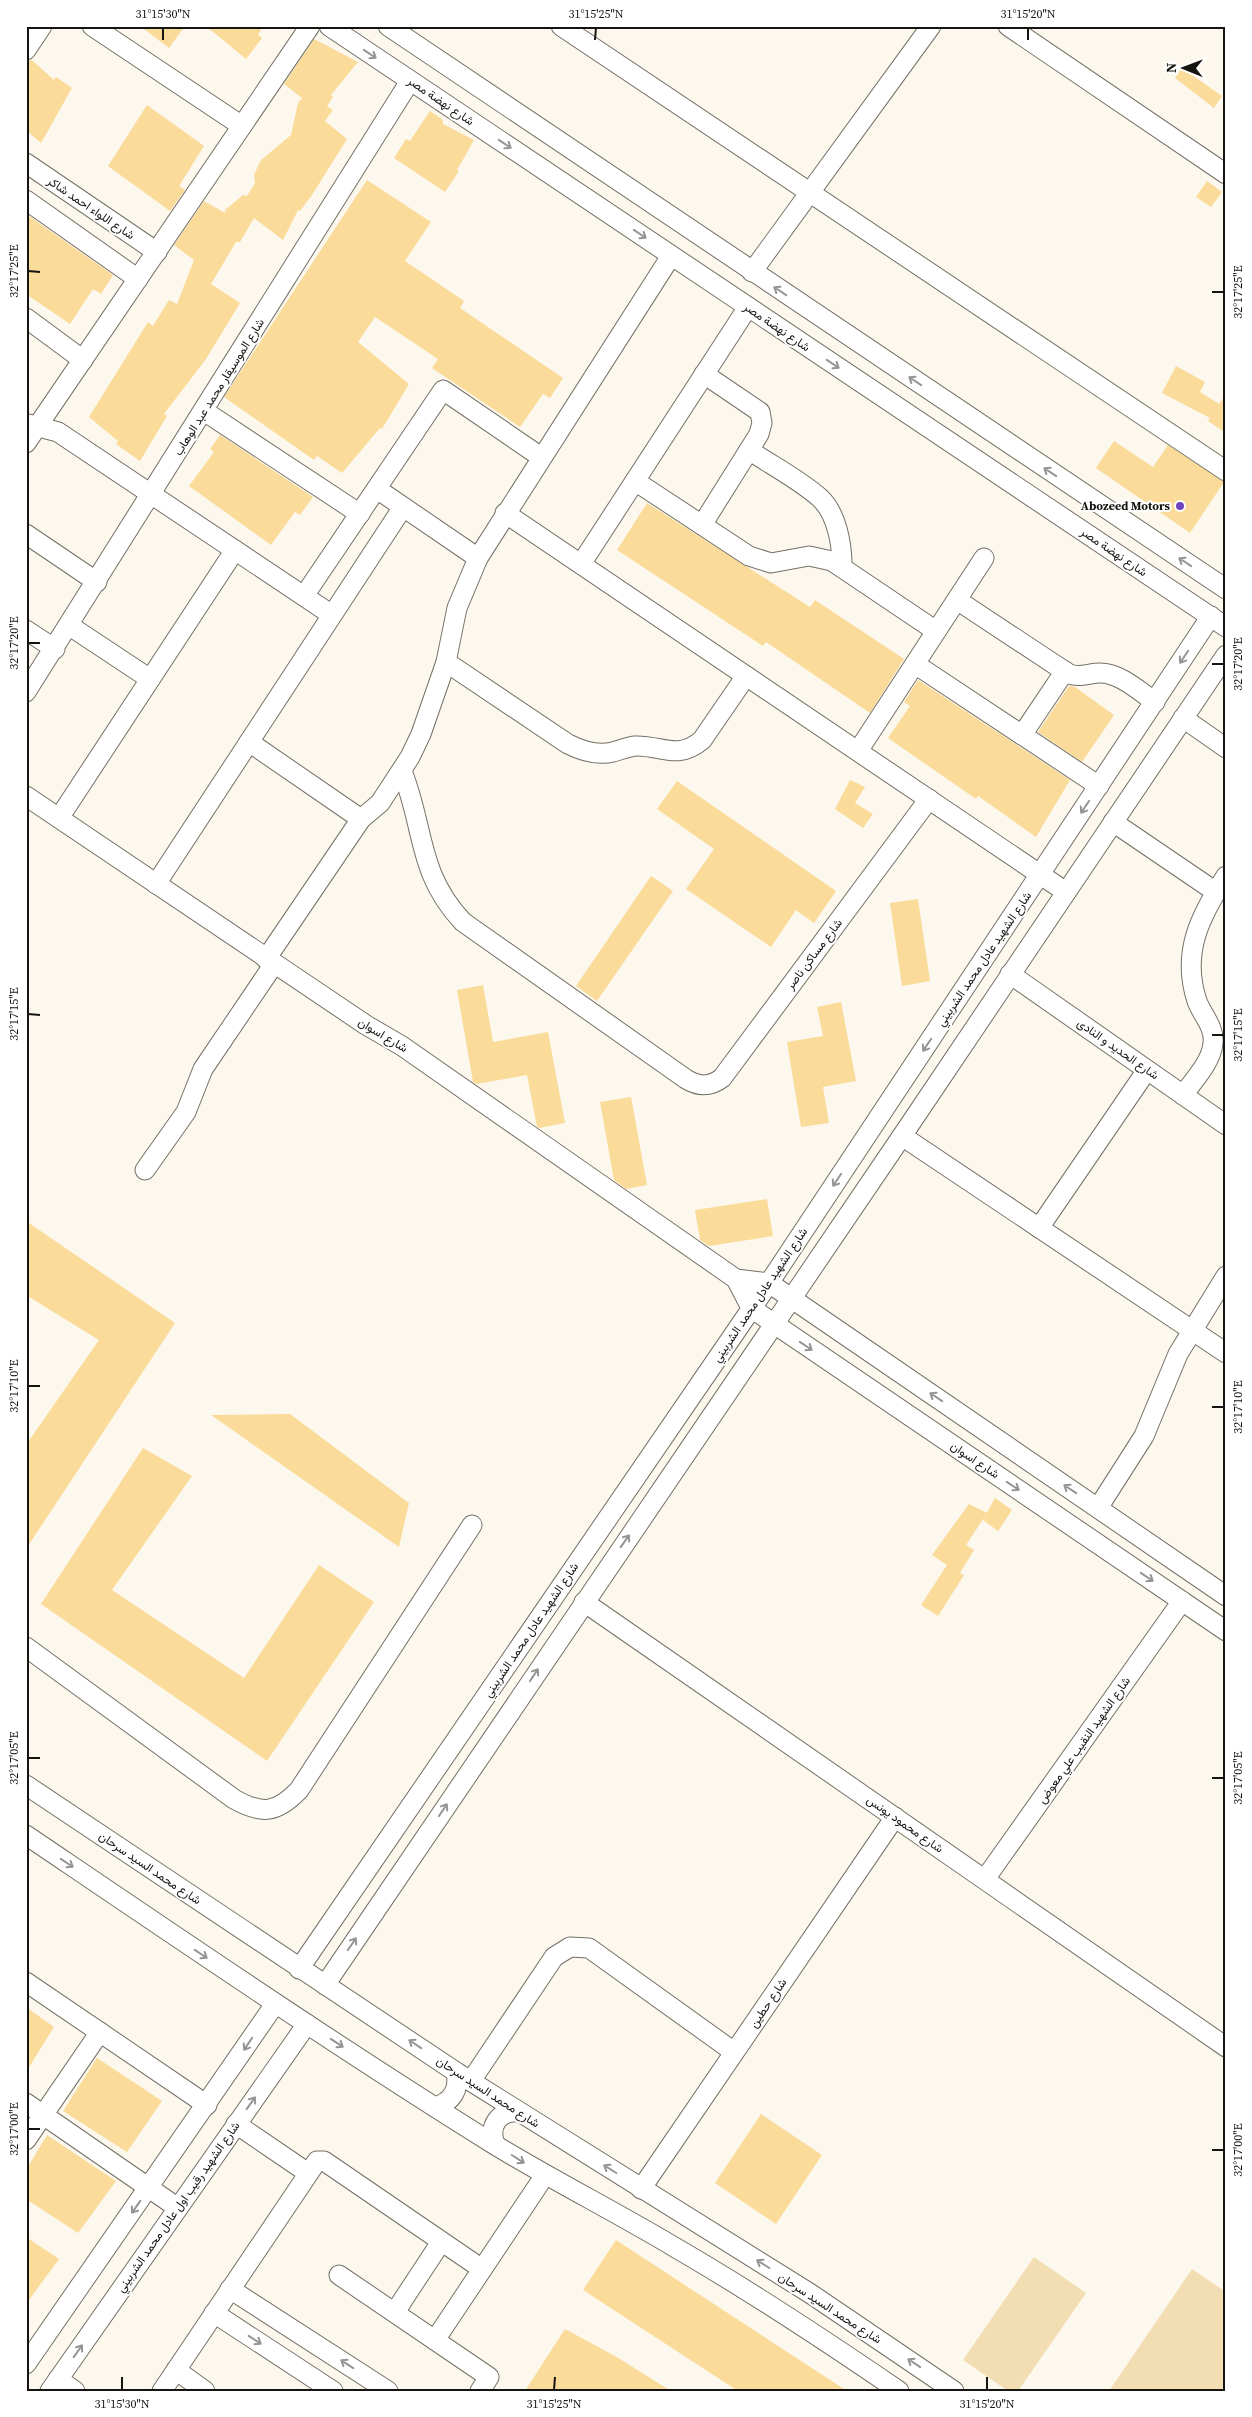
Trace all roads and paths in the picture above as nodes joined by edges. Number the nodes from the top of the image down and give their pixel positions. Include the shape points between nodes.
1 (42, 26) edge
2 (92, 26) edge
3 (310, 26) edge
4 (329, 26) edge
5 (388, 26) edge
6 (561, 26) edge
7 (931, 26) edge
8 (1008, 26) edge
9 (26, 50) edge
10 (410, 81) junction
11 (242, 126) junction
12 (26, 163) edge
13 (1226, 174) edge
14 (811, 194) junction
15 (26, 200) edge
16 (156, 252) junction
17 (672, 256) junction
18 (752, 272) junction
19 (138, 279) junction
20 (748, 307) junction
21 (26, 318) edge
22 (875, 354) junction
23 (83, 360) junction
24 (704, 374) junction
25 (858, 380) junction
26 (204, 411) junction
27 (32, 425) edge
28 (26, 443) edge
29 (749, 450) junction
30 (541, 457) junction
31 (1226, 471) edge
32 (634, 481) junction
33 (377, 489) junction
34 (151, 495) junction
35 (403, 507) junction
36 (505, 513) junction
37 (360, 514) junction
38 (702, 525) junction
39 (26, 534) edge
40 (235, 550) junction
41 (478, 558) junction
42 (984, 558) dead end
43 (581, 564) junction
44 (842, 566) junction
45 (97, 582) junction
46 (1226, 589) edge
47 (304, 596) junction
48 (957, 600) junction
49 (332, 614) junction
50 (1219, 622) edge
51 (70, 626) junction
52 (26, 630) edge
53 (936, 631) junction
54 (55, 649) junction
55 (1226, 655) edge
56 (446, 662) junction
57 (915, 664) junction
58 (1065, 671) junction
59 (746, 676) junction
60 (150, 679) junction
61 (26, 692) edge
62 (1155, 702) junction
63 (1183, 718) junction
64 (1022, 735) junction
65 (248, 742) junction
66 (1226, 748) edge
67 (858, 751) junction
68 (402, 771) junction
69 (1099, 786) junction
70 (26, 796) edge
71 (929, 799) junction
72 (58, 818) junction
73 (360, 819) junction
74 (1113, 822) junction
75 (1040, 875) junction
76 (156, 884) junction
77 (1221, 884) edge
78 (1066, 892) junction
79 (270, 962) junction
80 (1010, 974) junction
81 (1219, 1032) edge
82 (1147, 1070) junction
83 (1183, 1095) junction
84 (1226, 1125) edge
85 (902, 1136) junction
86 (145, 1170) dead end
87 (1039, 1228) junction
88 (1226, 1276) edge
89 (736, 1279) junction
90 (769, 1283) junction
91 (792, 1299) junction
92 (751, 1308) junction
93 (774, 1324) junction
94 (1192, 1330) junction
95 (1226, 1353) edge
96 (1098, 1508) junction
97 (472, 1525) dead end
98 (1226, 1596) edge
99 (1182, 1601) junction
100 (584, 1602) junction
101 (1226, 1631) edge
102 (26, 1647) edge
103 (26, 1784) edge
104 (895, 1817) junction
105 (26, 1835) edge
106 (985, 1879) junction
107 (299, 1968) junction
108 (26, 1982) edge
109 (325, 1985) junction
110 (275, 2004) junction
111 (307, 2024) junction
112 (100, 2032) junction
113 (1226, 2047) edge
114 (734, 2052) junction
115 (463, 2076) junction
116 (26, 2103) edge
117 (207, 2105) junction
118 (435, 2107) junction
119 (519, 2112) junction
120 (43, 2115) junction
121 (236, 2124) junction
122 (26, 2140) edge
123 (495, 2144) junction
124 (308, 2173) junction
125 (545, 2175) junction
126 (149, 2188) junction
127 (642, 2189) junction
128 (178, 2208) junction
129 (441, 2242) junction
130 (482, 2269) junction
131 (338, 2275) dead end
132 (230, 2289) junction
133 (395, 2312) junction
134 (214, 2313) junction
135 (435, 2340) junction
136 (26, 2364) edge
137 (176, 2370) junction
138 (485, 2384) edge
139 (54, 2385) edge
140 (75, 2391) edge
141 (162, 2391) edge
142 (205, 2391) edge
143 (333, 2391) edge
144 (388, 2391) edge
145 (899, 2391) edge
146 (954, 2391) edge

1 - 9 street
2 - 11 street
3 - 11 street
4 -> 10 street, شارع نهضة مصر
5 - 18 street
6 - 14 street
7 - 14 street
8 - 13 street
10 -> 17 street, شارع نهضة مصر
10 - 26 street, شارع الموسيقار محمد عبد الوهاب
11 - 16 street
12 - 16 street, شارع اللواء احمد شاكر
14 - 18 street
14 - 31 street
15 - 19 street
16 - 19 street
17 - 20 street, شارع نهضة مصر
17 - 30 street
22 -> 18 street
19 - 23 street
20 - 24 street
20 -> 25 street, شارع نهضة مصر
21 - 23 street
22 - 25 street
46 -> 22 street
23 - 27 street
24 - 29 street via 760,412 761,431
24 - 32 street
25 - 50 street, شارع نهضة مصر
26 - 34 street, شارع الموسيقار محمد عبد الوهاب
26 - 37 street
27 - 28 street
27 - 34 street via 58,432
29 - 38 street
29 - 44 street via 820,499 835,524
30 - 33 street via 443,390
30 - 36 street
32 - 38 street
32 - 43 street
33 - 35 street
33 - 37 street
34 - 40 street
34 - 45 street, شارع الموسيقار محمد عبد الوهاب
35 - 41 street
35 - 49 street
36 - 41 street
36 - 43 street
37 - 47 street
38 - 44 street via 749,556 764,562 809,556
39 - 45 street
40 - 47 street
40 - 60 street
41 - 56 street via 457,608
42 - 48 street
43 - 59 street
44 - 53 street
45 - 51 street, شارع الموسيقار محمد عبد الوهاب
47 - 49 street
48 - 53 street
48 - 58 street
49 - 65 street
50 -> 62 street, شارع الشهيد عادل محمد الشربيني
51 - 54 street, شارع الموسيقار محمد عبد الوهاب
51 - 60 street
52 - 54 street
53 - 57 street
54 - 61 street, شارع الموسيقار محمد عبد الوهاب
55 - 63 street
56 - 59 street via 568,744 600,754 633,746 675,752 694,746 702,740
56 - 68 street via 431,711
57 - 64 street
57 - 67 street
58 - 62 street via 1080,676 1098,672 1112,674
58 - 64 street
59 - 67 street
60 - 72 street
62 - 69 street, شارع الشهيد عادل محمد الشربيني
63 - 66 street
63 - 74 street
64 - 69 street
65 - 73 street
65 - 76 street
67 - 71 street
68 - 71 street, شارع مساكن ناصر via 413,802 429,873 450,907 479,934 686,1080 704,1086 722,1078
68 - 73 street via 380,803
69 -> 75 street, شارع الشهيد عادل محمد الشربيني
70 - 72 street, شارع اسوان
71 - 75 street
72 - 76 street, شارع اسوان
73 - 79 street
74 - 77 street
74 - 78 street
75 - 78 street
75 -> 90 street, شارع الشهيد عادل محمد الشربيني
76 - 79 street, شارع اسوان
77 - 81 street via 1197,928 1191,958 1198,1002
78 - 80 street
79 - 86 street via 203,1069 186,1112
79 - 89 street, شارع اسوان via 402,1046
80 - 82 street, شارع الحديد و النادى
80 - 85 street
81 - 83 street via 1210,1055
82 - 83 street, شارع الحديد و النادى
82 - 87 street
83 - 84 street, شارع الحديد و النادى
85 - 87 street
85 - 91 street
87 - 94 street
88 - 94 street
89 - 90 street, شارع اسوان
89 - 92 street, شارع اسوان
90 - 91 street, شارع اسوان
90 - 92 street, شارع الشهيد عادل محمد الشربيني
91 - 93 street
96 -> 91 street, شارع اسوان
92 - 93 street, شارع اسوان
92 - 107 street, شارع الشهيد عادل محمد الشربيني
93 -> 99 street, شارع اسوان
100 -> 93 street
94 - 95 street
94 - 96 street via 1171,1368 1149,1427
96 - 98 street, شارع اسوان
97 - 102 street via 299,1790 286,1804 269,1810 250,1808 234,1799
99 - 101 street, شارع اسوان
99 - 106 street, شارع الشهيد النقيب علي معوض
100 - 104 street, شارع محمود يونس
109 -> 100 street
103 - 107 street, شارع محمد السيد سرحان
104 - 106 street, شارع محمود يونس
104 - 114 street, شارع حطين
105 -> 110 street
106 - 113 street, شارع محمود يونس
107 - 109 street, شارع محمد السيد سرحان
108 - 112 street
115 -> 109 street, شارع محمد السيد سرحان
110 - 111 street
110 -> 117 street
111 -> 118 street
121 -> 111 street, شارع الشهيد رقيب اول عادل محمد الشربيني
112 - 117 street
112 - 120 street
114 - 115 street via 589,1948 570,1947 554,1957
114 - 127 street, شارع حطين
115 - 118 street via 458,2079 449,2101
115 - 119 street, شارع محمد السيد سرحان
116 - 120 street
117 - 126 street
118 - 123 street
119 - 123 street via 505,2113 494,2123
127 -> 119 street, شارع محمد السيد سرحان
120 - 122 street
120 - 126 street
121 - 124 street
121 - 128 street, شارع الشهيد رقيب اول عادل محمد الشربيني
123 -> 125 street
124 - 129 street via 314,2164 324,2161
124 - 132 street
125 - 130 street
125 - 145 street via 675,2247
126 - 128 street
126 -> 136 street
146 -> 127 street, شارع محمد السيد سرحان via 811,2294
139 -> 128 street, شارع الشهيد رقيب اول عادل محمد الشربيني
129 - 130 street
129 - 133 street
130 - 135 street
131 - 133 street
132 - 134 street
144 -> 132 street
133 - 135 street
134 - 137 street
134 -> 143 street
135 - 138 street
137 - 141 street
137 - 142 street
139 - 140 street

